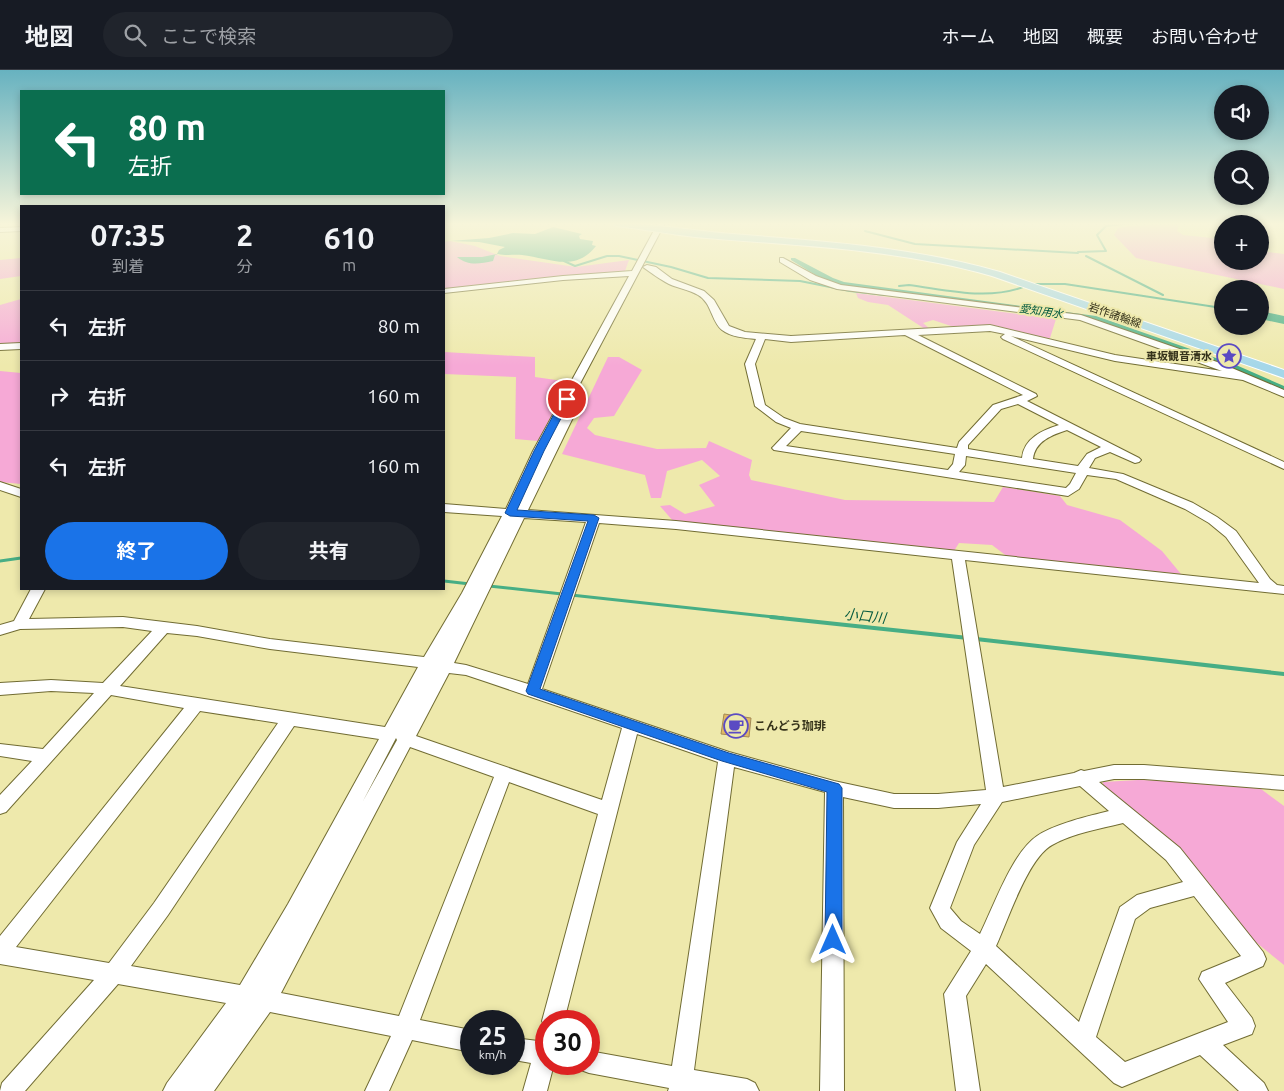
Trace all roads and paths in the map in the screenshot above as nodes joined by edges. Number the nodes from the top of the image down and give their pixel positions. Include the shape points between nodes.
1 (645, 271) edge
2 (656, 271) edge
3 (802, 271) edge
4 (984, 271) edge
5 (636, 273) joint
6 (445, 291) edge
7 (976, 328) junction
8 (904, 332) junction
9 (762, 338) junction
10 (20, 346) edge
11 (0, 347) edge
12 (1284, 374) edge
13 (1244, 377) junction
14 (1263, 385) junction
15 (1284, 385) edge
16 (1284, 394) edge
17 (1018, 400) junction
18 (1068, 426) junction
19 (798, 427) junction
20 (1111, 448) junction
21 (962, 453) junction
22 (1135, 460) dead end
23 (1026, 461) junction
24 (1284, 466) edge
25 (1084, 470) junction
26 (951, 474) junction
27 (0, 486) edge
28 (20, 493) edge
29 (445, 508) edge
30 (516, 513) junction
31 (594, 518) junction
32 (495, 554) joint
33 (958, 556) junction
34 (1279, 589) edge
35 (37, 590) edge
36 (19, 624) junction
37 (163, 628) junction
38 (0, 630) edge
39 (436, 665) junction
40 (110, 688) junction
41 (0, 689) edge
42 (533, 691) junction
43 (196, 704) junction
44 (289, 720) junction
45 (631, 724) junction
46 (397, 736) junction
47 (0, 750) edge
48 (47, 756) junction
49 (727, 758) junction
50 (504, 773) junction
51 (1081, 777) junction
52 (1284, 783) edge
53 (834, 788) junction
54 (996, 796) junction
55 (0, 808) edge
56 (608, 810) junction
57 (1127, 814) junction
58 (1200, 886) junction
59 (984, 949) junction
60 (0, 953) edge
61 (113, 974) junction
62 (255, 998) junction
63 (556, 1010) edge
64 (405, 1030) junction
65 (460, 1039) edge
66 (1084, 1042) junction
67 (1203, 1042) junction
68 (600, 1065) edge
69 (540, 1075) edge
70 (681, 1085) edge
71 (10, 1091) edge
72 (175, 1091) edge
73 (200, 1091) edge
74 (378, 1091) edge
75 (535, 1091) edge
76 (747, 1091) edge
77 (832, 1091) edge
78 (968, 1091) edge
79 (1256, 1091) edge

1 - 30 street
2 - 9 street via 669,280 706,296 725,328
3 - 13 street via 840,288 1081,318
4 - 12 main road, 岩作諸輪線
5 - 6 street
5 - 30 street via 539,451
7 - 8 street
7 - 13 street via 990,328 1115,358
7 - 24 street via 1005,337
8 - 9 street
8 - 17 street via 1032,396
9 - 19 street via 750,364 760,406 780,420
10 - 11 street
13 - 14 street
14 - 15 street
14 - 16 street
17 - 18 street
17 - 21 street via 997,407 964,444
18 - 20 street
18 - 23 street via 1036,440 1030,446
19 - 21 street
19 - 26 street via 778,448
20 - 22 street
20 - 25 street via 1092,455
21 - 23 street
21 - 26 street via 959,465
23 - 25 street
25 - 26 street via 1068,492
25 - 34 street via 1119,476 1201,512 1230,534 1265,582
27 - 28 street
29 - 30 street
30 - 31 street
30 - 32 street
31 - 33 street
31 - 42 street
32 - 39 street
33 - 34 street
33 - 54 street
35 - 36 street
36 - 37 street via 123,622
36 - 38 street
37 - 39 street
37 - 40 street
39 - 42 street via 466,670
39 - 46 street
40 - 41 street via 45,684
40 - 43 street
40 - 48 street
42 - 45 street
43 - 44 street
43 - 60 street
44 - 46 street
44 - 61 street via 162,909
45 - 49 street
45 - 56 street
46 - 50 street
46 - 62 street
47 - 48 street
48 - 55 street
49 - 53 street
49 - 70 street
50 - 56 street
50 - 64 street
51 - 52 street via 1144,772
51 - 54 street
51 - 57 street
53 - 54 street via 894,801 938,802
53 - 77 street
54 - 59 street via 966,842 940,908 942,917 952,927
56 - 63 street
57 - 58 street via 1173,854
57 - 59 street via 1106,818 1045,840 1032,851
58 - 66 street via 1144,901 1127,913
58 - 67 street via 1256,959 1210,979 1244,1026
59 - 66 street
59 - 78 street via 955,994
60 - 61 street
61 - 62 street
61 - 71 street
62 - 64 street
62 - 72 street
62 - 73 street
64 - 65 street
64 - 74 street
66 - 67 street via 1122,1075
67 - 79 street
68 - 70 street
69 - 75 street
70 - 76 street

